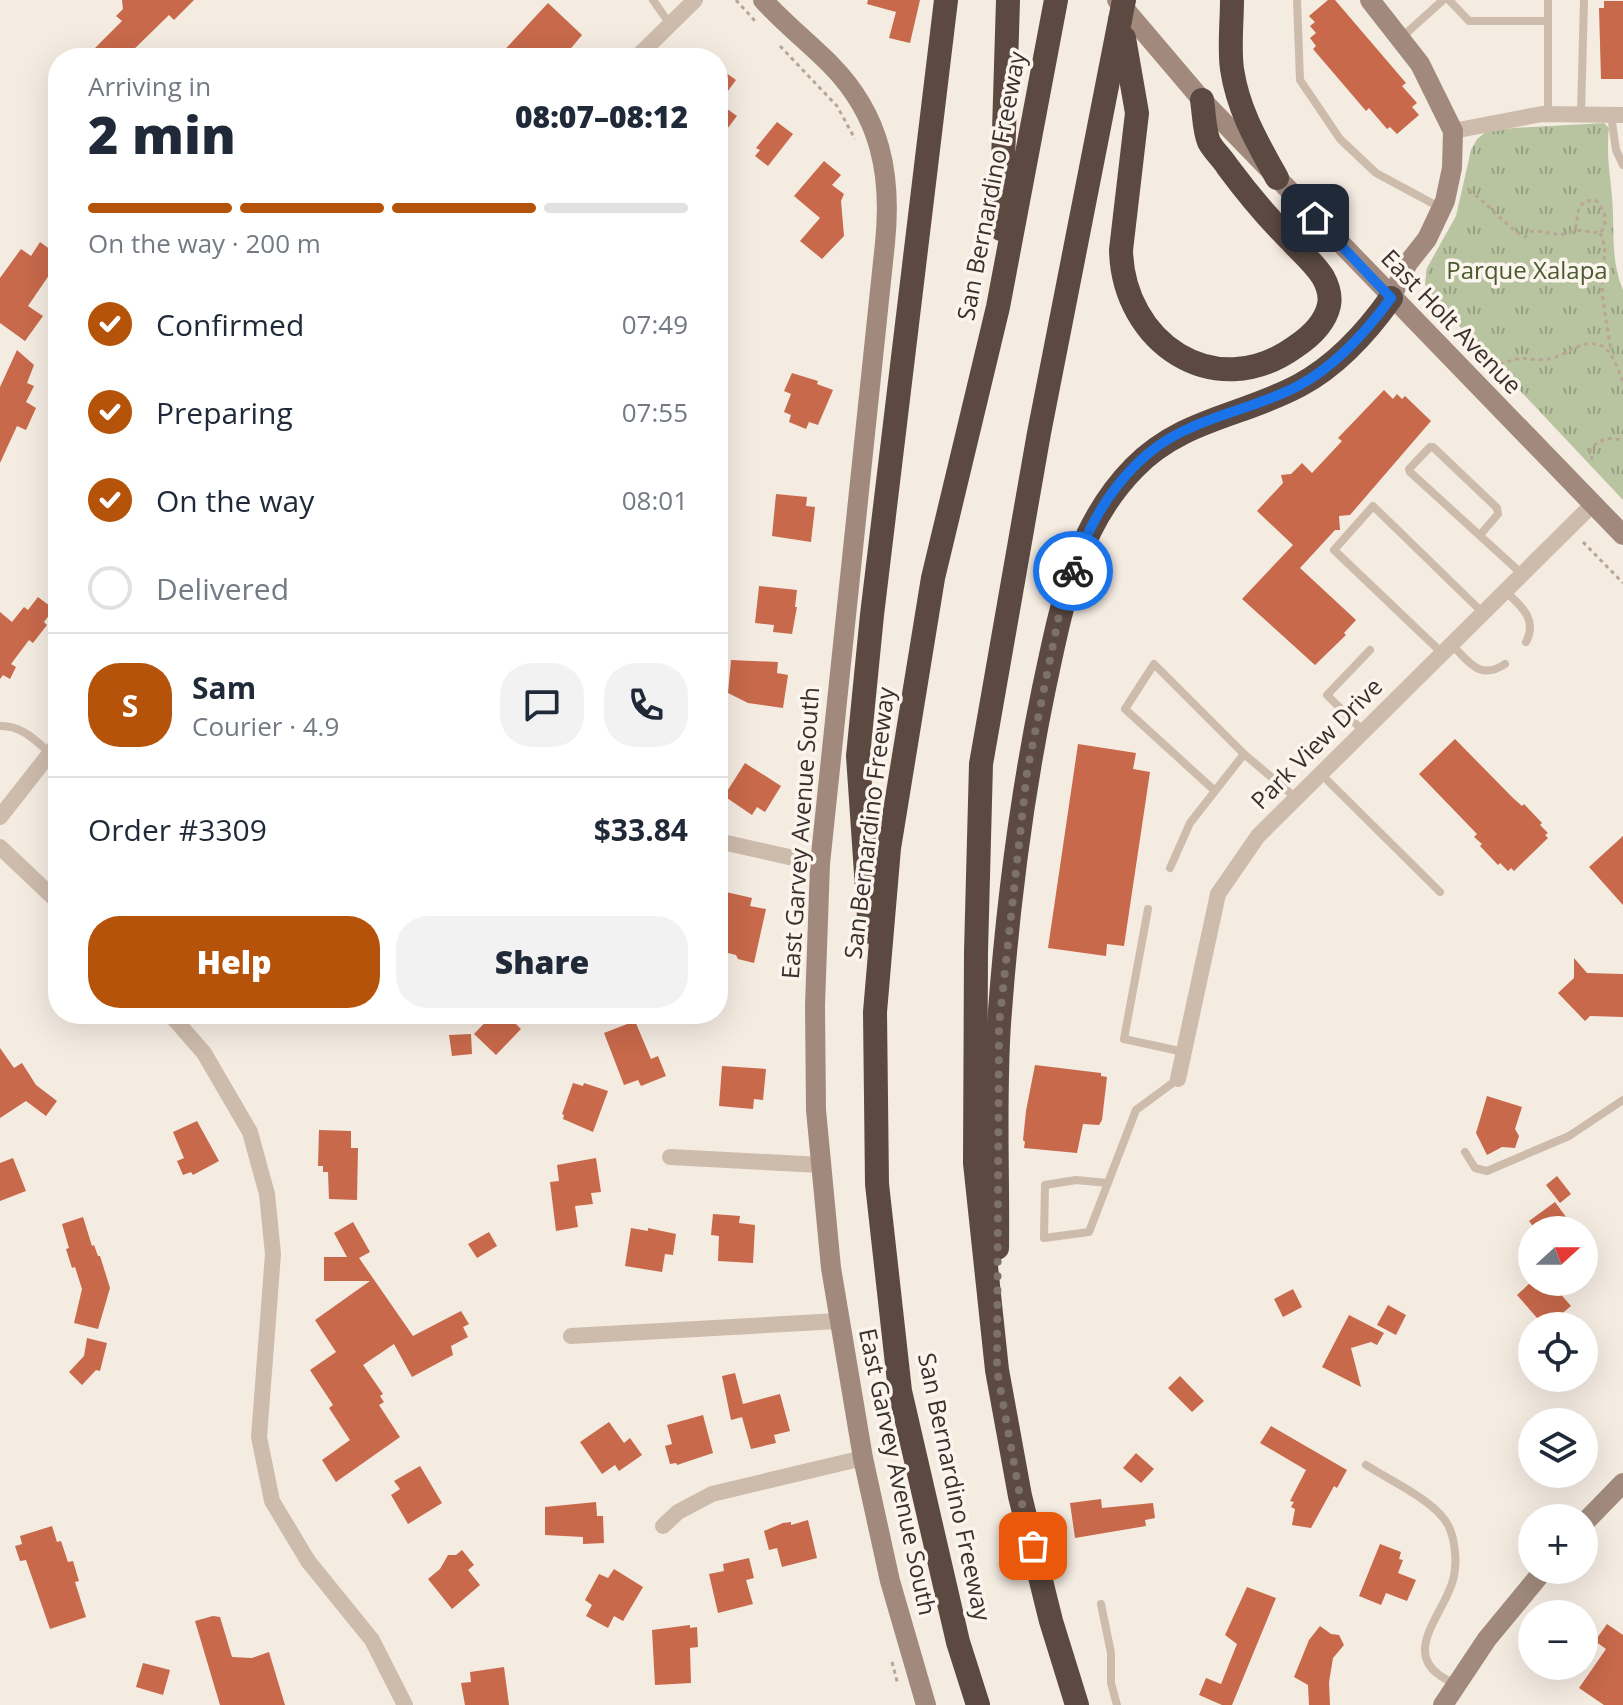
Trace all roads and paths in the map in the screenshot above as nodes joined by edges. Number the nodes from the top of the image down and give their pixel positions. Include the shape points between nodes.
1 (653, 0) edge
2 (695, 0) edge
3 (736, 0) edge
4 (763, 0) edge
5 (946, 0) edge
6 (1008, 0) edge
7 (1232, 0) edge
8 (1297, 0) edge
9 (1370, 0) edge
10 (1443, 0) edge
11 (1449, 0) edge
12 (1548, 0) edge
13 (1584, 0) edge
14 (1120, 7) edge
15 (1054, 12) edge
16 (1548, 21) junction
17 (669, 23) junction
18 (756, 23) dead end
19 (1401, 39) junction
20 (778, 44) dead end
21 (645, 48) edge
22 (1202, 100) junction
23 (1548, 114) junction
24 (1581, 114) junction
25 (1617, 115) edge
26 (1453, 131) junction
27 (856, 142) dead end
28 (1623, 165) edge
29 (1277, 178) junction
30 (1469, 190) dead end
31 (1442, 209) junction
32 (1575, 230) junction
33 (1600, 233) junction
34 (1391, 298) junction
35 (998, 307) junction
36 (1612, 352) junction
37 (1500, 365) dead end
38 (1623, 382) edge
39 (1623, 441) edge
40 (1592, 460) dead end
41 (1594, 503) junction
42 (1480, 535) junction
43 (1623, 535) edge
44 (1583, 542) dead end
45 (1522, 574) junction
46 (1623, 583) edge
47 (1505, 591) junction
48 (1483, 613) junction
49 (1526, 642) dead end
50 (1447, 649) junction
51 (1370, 650) dead end
52 (1505, 664) dead end
53 (0, 726) edge
54 (1364, 731) junction
55 (48, 745) edge
56 (1244, 754) junction
57 (48, 756) edge
58 (1321, 774) junction
59 (1215, 791) junction
60 (1296, 798) junction
61 (0, 817) edge
62 (728, 843) edge
63 (0, 847) edge
64 (820, 864) junction
65 (1170, 868) dead end
66 (1440, 892) dead end
67 (48, 893) edge
68 (1148, 909) dead end
69 (875, 1012) junction
70 (179, 1024) edge
71 (1184, 1052) junction
72 (1178, 1079) joint
73 (1623, 1100) edge
74 (1465, 1152) dead end
75 (670, 1157) dead end
76 (821, 1165) junction
77 (1108, 1183) junction
78 (838, 1321) junction
79 (571, 1336) dead end
80 (997, 1370) junction
81 (863, 1458) junction
82 (1366, 1465) dead end
83 (1623, 1483) edge
84 (1598, 1509) edge
85 (663, 1526) dead end
86 (1532, 1584) edge
87 (1101, 1604) dead end
88 (1457, 1684) junction
89 (405, 1705) edge
90 (926, 1705) edge
91 (978, 1705) edge
92 (1077, 1705) edge
93 (1117, 1705) edge
94 (1443, 1705) edge

1 - 17 lane
2 - 17 street
3 - 18 path
4 - 64 street, East Garvey Avenue South via 852,91 880,146 887,178 885,243
5 - 69 highway via 858,756
6 - 35 highway
7 - 29 highway via 1231,66 1239,102
8 - 31 lane via 1300,80 1340,139 1376,173
9 - 19 street
10 - 19 lane
11 - 16 lane via 1469,21
12 - 16 lane
13 - 24 lane
14 - 22 street, East Holt Avenue
14 - 22 highway via 1137,113 1121,273 1136,313 1160,343 1194,363 1228,369 1259,365 1300,344 1320,325 1330,293 1318,269 1256,205 1208,141
14 - 80 highway via 981,764 975,1163
15 - 35 highway, San Bernardino Freeway
16 - 23 lane
17 - 21 street
19 - 26 street via 1420,64
20 - 27 path via 837,106
22 - 29 street, East Holt Avenue
23 - 24 street
23 - 26 street
24 - 25 street
25 - 28 lane via 1616,150
26 - 31 street via 1452,168
29 - 34 street, East Holt Avenue
30 - 32 path via 1525,237 1532,231 1556,236
31 - 34 street
32 - 33 path
32 - 33 path via 1579,207 1595,200 1605,219
33 - 36 path via 1605,246 1602,294
34 - 41 street, East Holt Avenue
34 - 80 highway via 1370,328 1312,378 1188,429 1145,456 1098,512 1082,542 1060,611 1027,772 1014,871 999,1025
35 - 69 highway, San Bernardino Freeway via 933,578 889,848
36 - 37 path via 1600,344 1580,345 1552,358 1526,356
36 - 38 path
39 - 40 path via 1606,438 1597,443 1590,449
41 - 43 street, East Holt Avenue
41 - 45 street, Park View Drive
42 - 42 lane via 1410,472 1430,447 1497,508 1498,514
42 - 45 lane
44 - 46 path
45 - 47 street, Park View Drive
47 - 48 street, Park View Drive
47 - 49 lane via 1531,623
48 - 50 street, Park View Drive
48 - 50 lane via 1373,506 1334,550
50 - 52 lane via 1486,672
50 - 54 street, Park View Drive
51 - 54 lane via 1327,695
53 - 55 lane
54 - 58 street, Park View Drive
56 - 59 lane
56 - 59 lane via 1154,664 1125,709
56 - 60 lane
57 - 61 street
58 - 60 street, Park View Drive
58 - 66 lane
59 - 65 lane via 1190,823
60 - 71 street, Park View Drive via 1258,836 1218,894
62 - 64 street
63 - 67 street
64 - 76 street, East Garvey Avenue South via 815,1018
68 - 71 lane via 1124,1039
69 - 91 highway, San Bernardino Freeway via 877,1184 900,1391 958,1642
70 - 89 street via 204,1053 250,1132 267,1194 273,1254 259,1437 272,1501 308,1561 372,1640
71 - 72 street, Park View Drive
72 - 77 lane via 1136,1110
73 - 74 lane via 1569,1136 1487,1171 1475,1168
75 - 76 street
76 - 78 street, East Garvey Avenue South
77 - 77 lane via 1089,1232 1044,1238 1045,1185 1076,1180
78 - 79 street
78 - 81 street, East Garvey Avenue South
80 - 92 highway via 1020,1496
81 - 85 street via 712,1494
81 - 90 street, East Garvey Avenue South via 890,1581
82 - 88 lane via 1432,1505 1449,1525 1454,1577 1429,1627 1426,1649 1430,1667
83 - 84 street
86 - 88 street
87 - 93 lane
88 - 94 street

